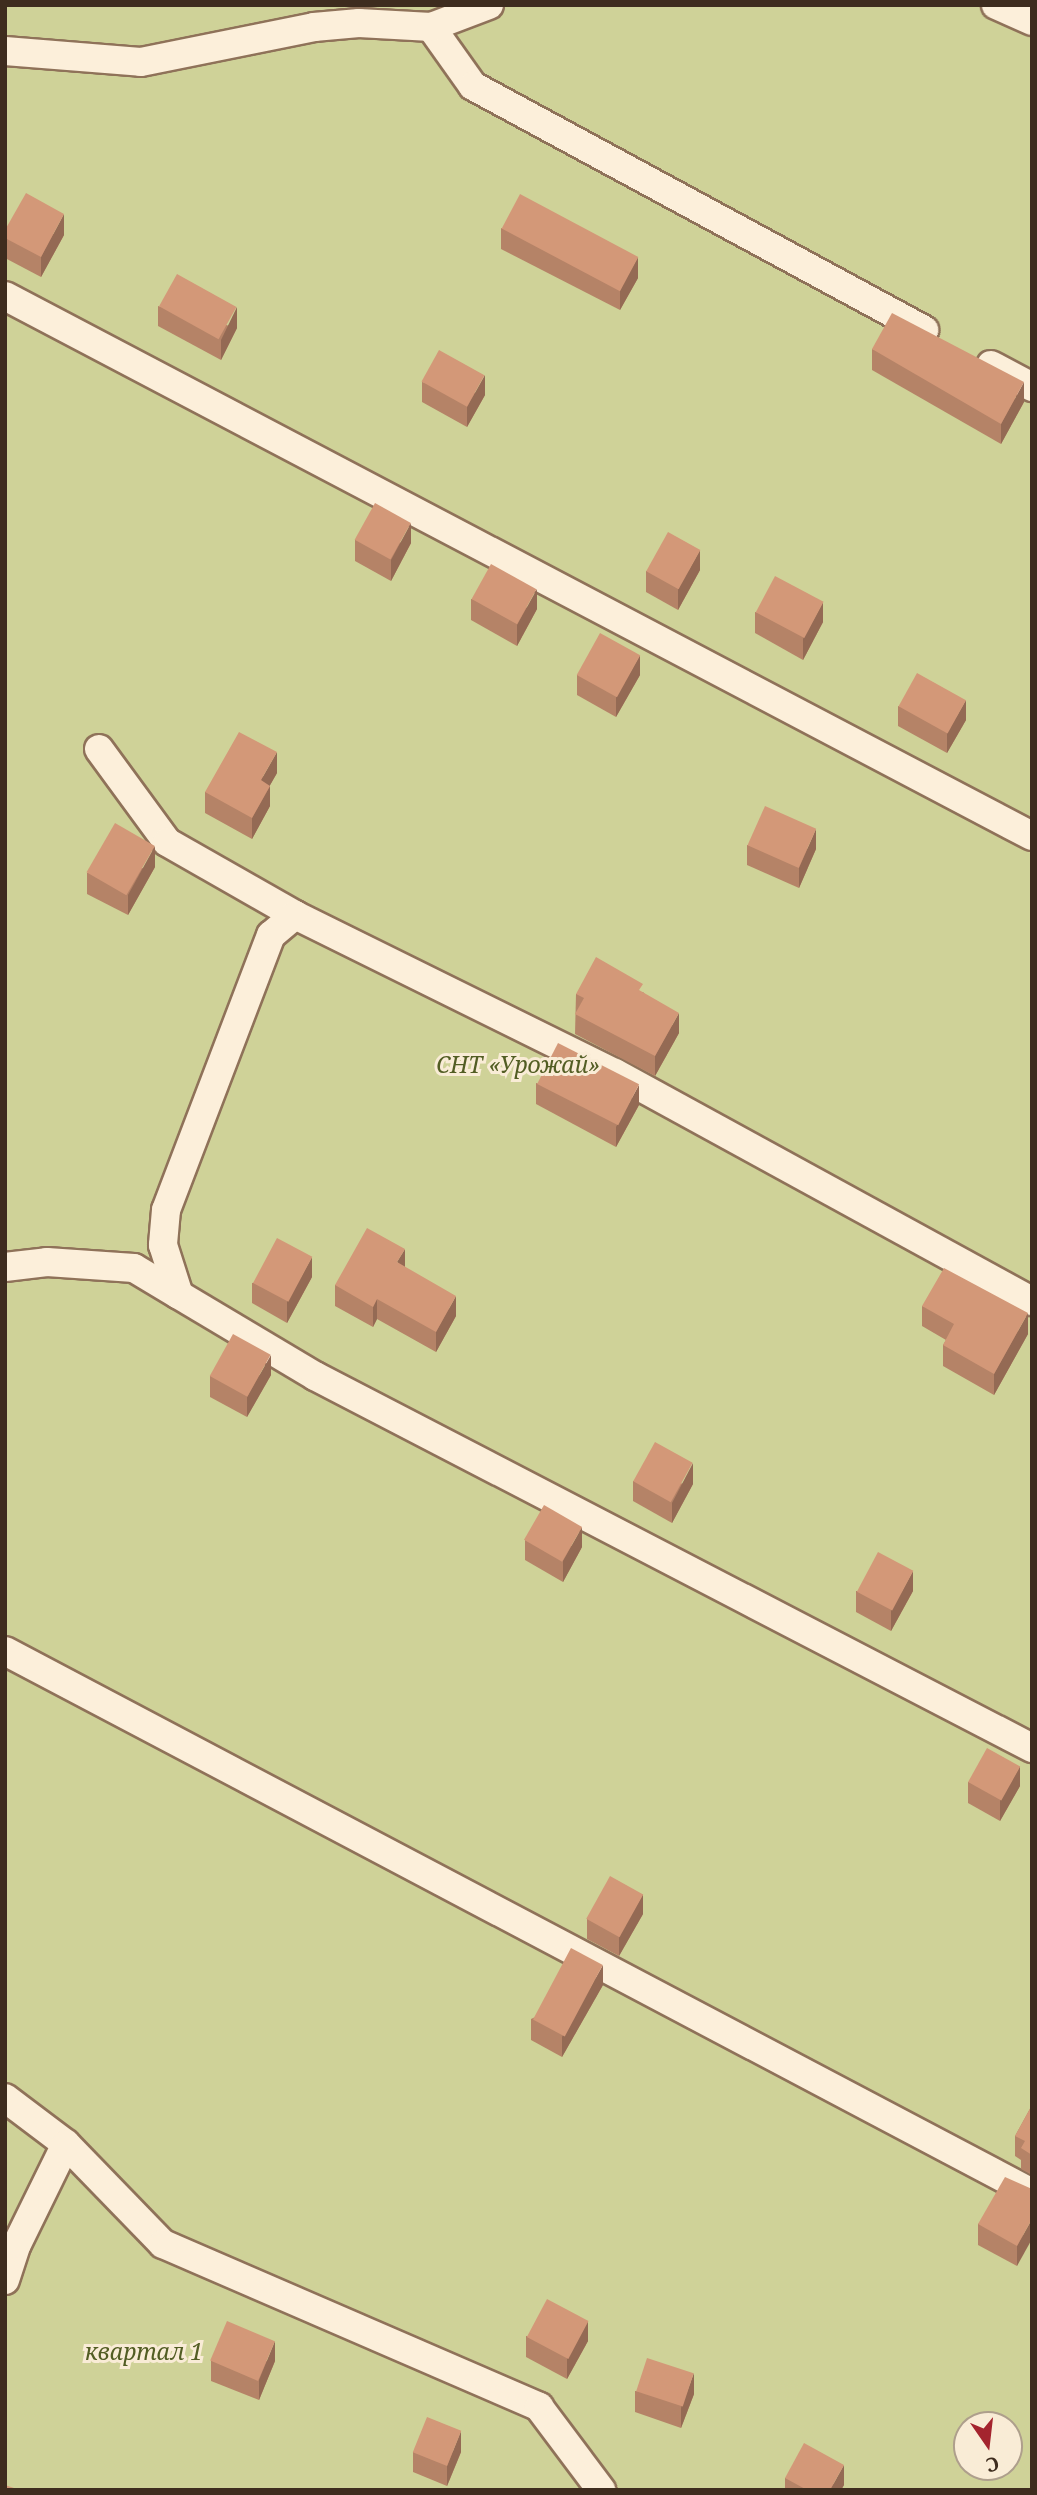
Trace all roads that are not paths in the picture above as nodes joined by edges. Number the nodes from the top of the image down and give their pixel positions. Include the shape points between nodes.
1 (489, 5) edge
2 (996, 5) edge
3 (1032, 21) edge
4 (431, 27) junction
5 (5, 51) edge
6 (5, 296) edge
7 (1032, 387) edge
8 (99, 749) dead end
9 (1032, 836) edge
10 (295, 915) junction
11 (5, 1267) edge
12 (179, 1295) junction
13 (1032, 1301) edge
14 (5, 1651) edge
15 (1032, 1748) edge
16 (5, 2098) edge
17 (66, 2144) junction
18 (1032, 2193) edge
19 (5, 2280) edge
20 (601, 2490) edge

1 - 4 lane
2 - 3 lane
4 - 5 lane via 359,23 314,27 141,62
4 - 7 lane via 473,86
6 - 9 lane
8 - 10 lane via 167,842
10 - 12 lane via 271,935 166,1210 163,1245
10 - 13 lane via 615,1073
11 - 12 lane via 47,1262 134,1268
12 - 15 lane via 315,1376
14 - 18 lane
16 - 17 lane
17 - 19 lane via 17,2244
17 - 20 lane via 163,2244 539,2407

